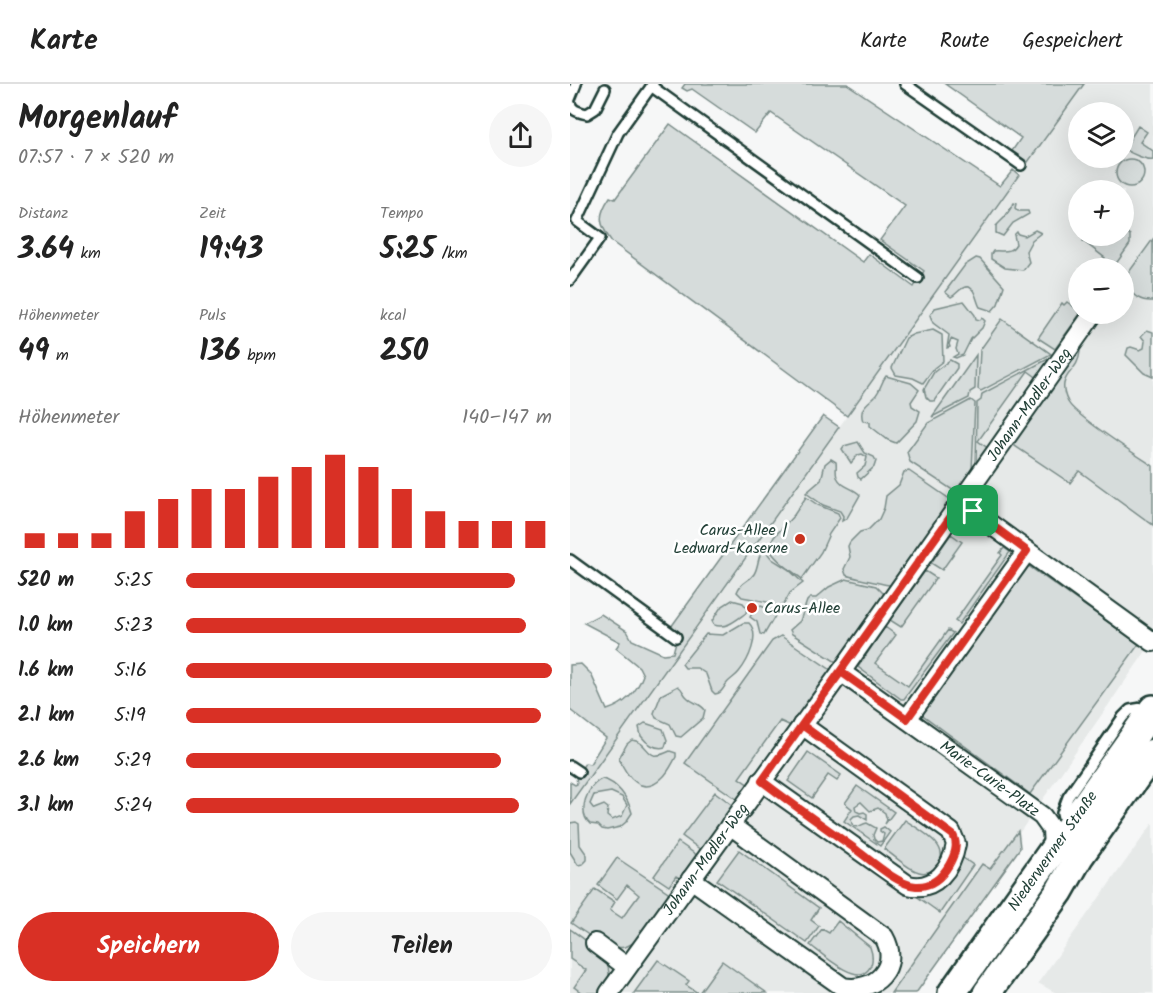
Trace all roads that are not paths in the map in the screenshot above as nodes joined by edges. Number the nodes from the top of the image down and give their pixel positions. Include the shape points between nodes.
1 (576, 84) edge
2 (905, 84) edge
3 (652, 85) edge
4 (604, 89) dead end
5 (570, 101) edge
6 (1021, 165) dead end
7 (918, 278) dead end
8 (570, 280) edge
9 (1086, 324) edge
10 (961, 502) junction
11 (1027, 551) junction
12 (570, 560) edge
13 (676, 637) dead end
14 (1153, 642) edge
15 (841, 672) junction
16 (1153, 708) edge
17 (907, 719) junction
18 (802, 725) junction
19 (1153, 753) edge
20 (570, 766) edge
21 (579, 772) dead end
22 (762, 781) junction
23 (730, 825) junction
24 (1060, 841) junction
25 (691, 879) junction
26 (595, 943) dead end
27 (627, 967) junction
28 (609, 993) edge
29 (952, 993) edge
30 (987, 993) edge

1 - 5 lane
2 - 6 lane
3 - 7 lane
3 - 8 lane via 618,133 576,221 600,238
4 - 5 lane via 595,109 587,114 577,112
9 - 10 street, Johann-Modler-Weg
10 - 11 street
10 - 15 street, Johann-Modler-Weg
11 - 14 street
11 - 17 street
12 - 13 lane
15 - 17 street, Marie-Curie-Platz
15 - 18 street, Johann-Modler-Weg
16 - 24 main road, Niederwerrner Straße
17 - 24 street, Marie-Curie-Platz via 1042,816
18 - 22 street, Johann-Modler-Weg
18 - 22 street via 951,832 956,844 948,867 933,883 908,885
19 - 30 main road, Niederwerrner Straße
20 - 21 lane
22 - 23 street, Johann-Modler-Weg
23 - 25 street, Johann-Modler-Weg
23 - 25 street via 884,937 890,953 884,975 864,990 843,987
24 - 29 main road, Niederwerrner Straße
25 - 27 street, Johann-Modler-Weg
26 - 27 street
27 - 28 street, Johann-Modler-Weg

